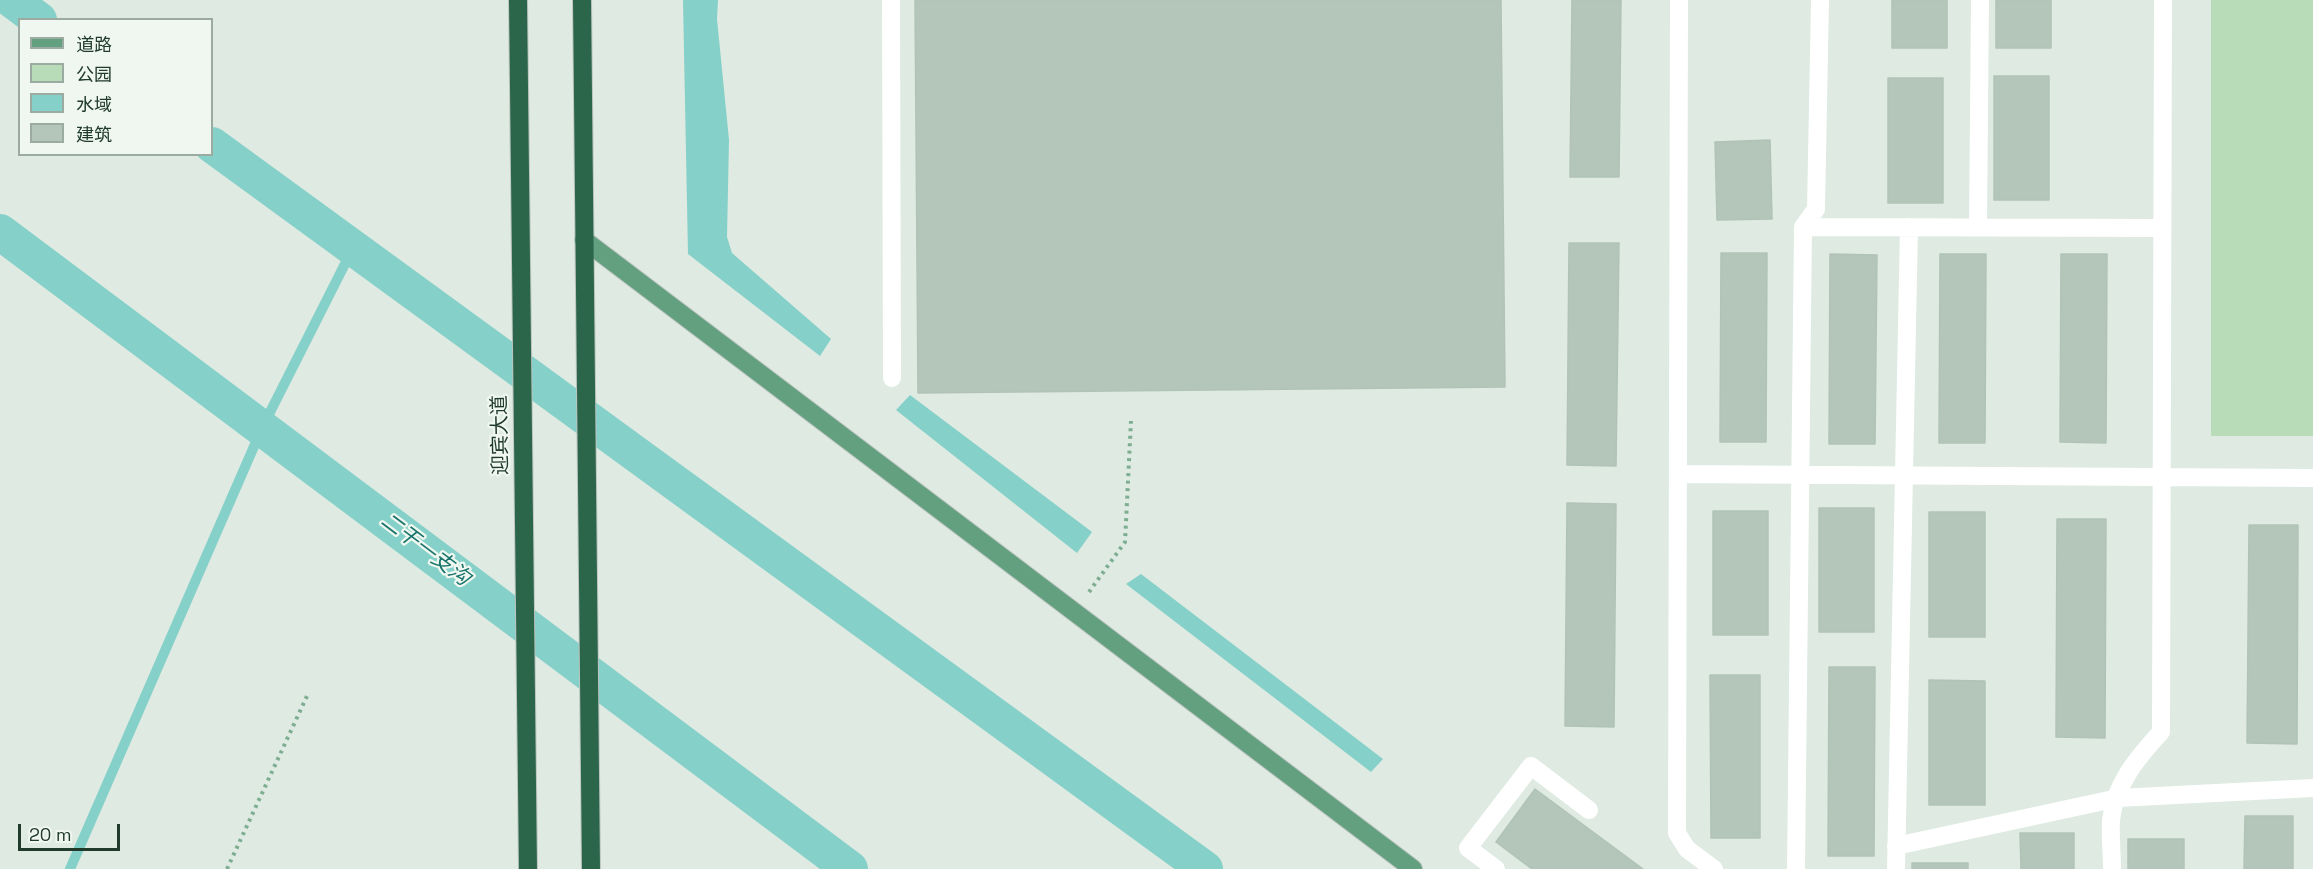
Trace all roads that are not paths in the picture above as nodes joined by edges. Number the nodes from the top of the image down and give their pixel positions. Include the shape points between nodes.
1 (518, 0) edge
2 (582, 0) edge
3 (891, 0) edge
4 (1679, 0) edge
5 (1820, 0) edge
6 (1980, 0) edge
7 (2163, 0) edge
8 (1803, 227) junction
9 (1909, 227) junction
10 (1978, 228) junction
11 (2162, 228) junction
12 (584, 240) junction
13 (892, 378) dead end
14 (1678, 474) junction
15 (1800, 475) junction
16 (1903, 475) junction
17 (2162, 477) junction
18 (2313, 478) edge
19 (2313, 788) edge
20 (2118, 798) junction
21 (1589, 810) dead end
22 (1896, 846) junction
23 (1476, 863) edge
24 (528, 869) edge
25 (591, 869) edge
26 (1413, 869) edge
27 (1496, 869) edge
28 (1714, 869) edge
29 (1796, 869) edge
30 (1896, 869) edge
31 (2112, 869) edge

1 - 24 highway, 迎宾大道
2 - 12 highway
3 - 13 lane
4 - 14 lane
5 - 8 lane via 1816,210
6 - 10 lane
7 - 11 lane
8 - 9 lane
8 - 15 lane
9 - 10 lane
9 - 16 lane
10 - 11 lane
11 - 17 lane
12 - 25 highway
12 - 26 main road
14 - 15 lane
14 - 28 lane via 1677,833 1687,849
15 - 16 lane
15 - 29 lane
16 - 17 lane
16 - 22 lane
17 - 18 lane
17 - 20 lane via 2162,732 2128,770
19 - 20 lane
20 - 22 lane
20 - 31 lane via 2111,819
21 - 23 lane via 1531,766 1468,848
22 - 30 lane
23 - 27 lane

